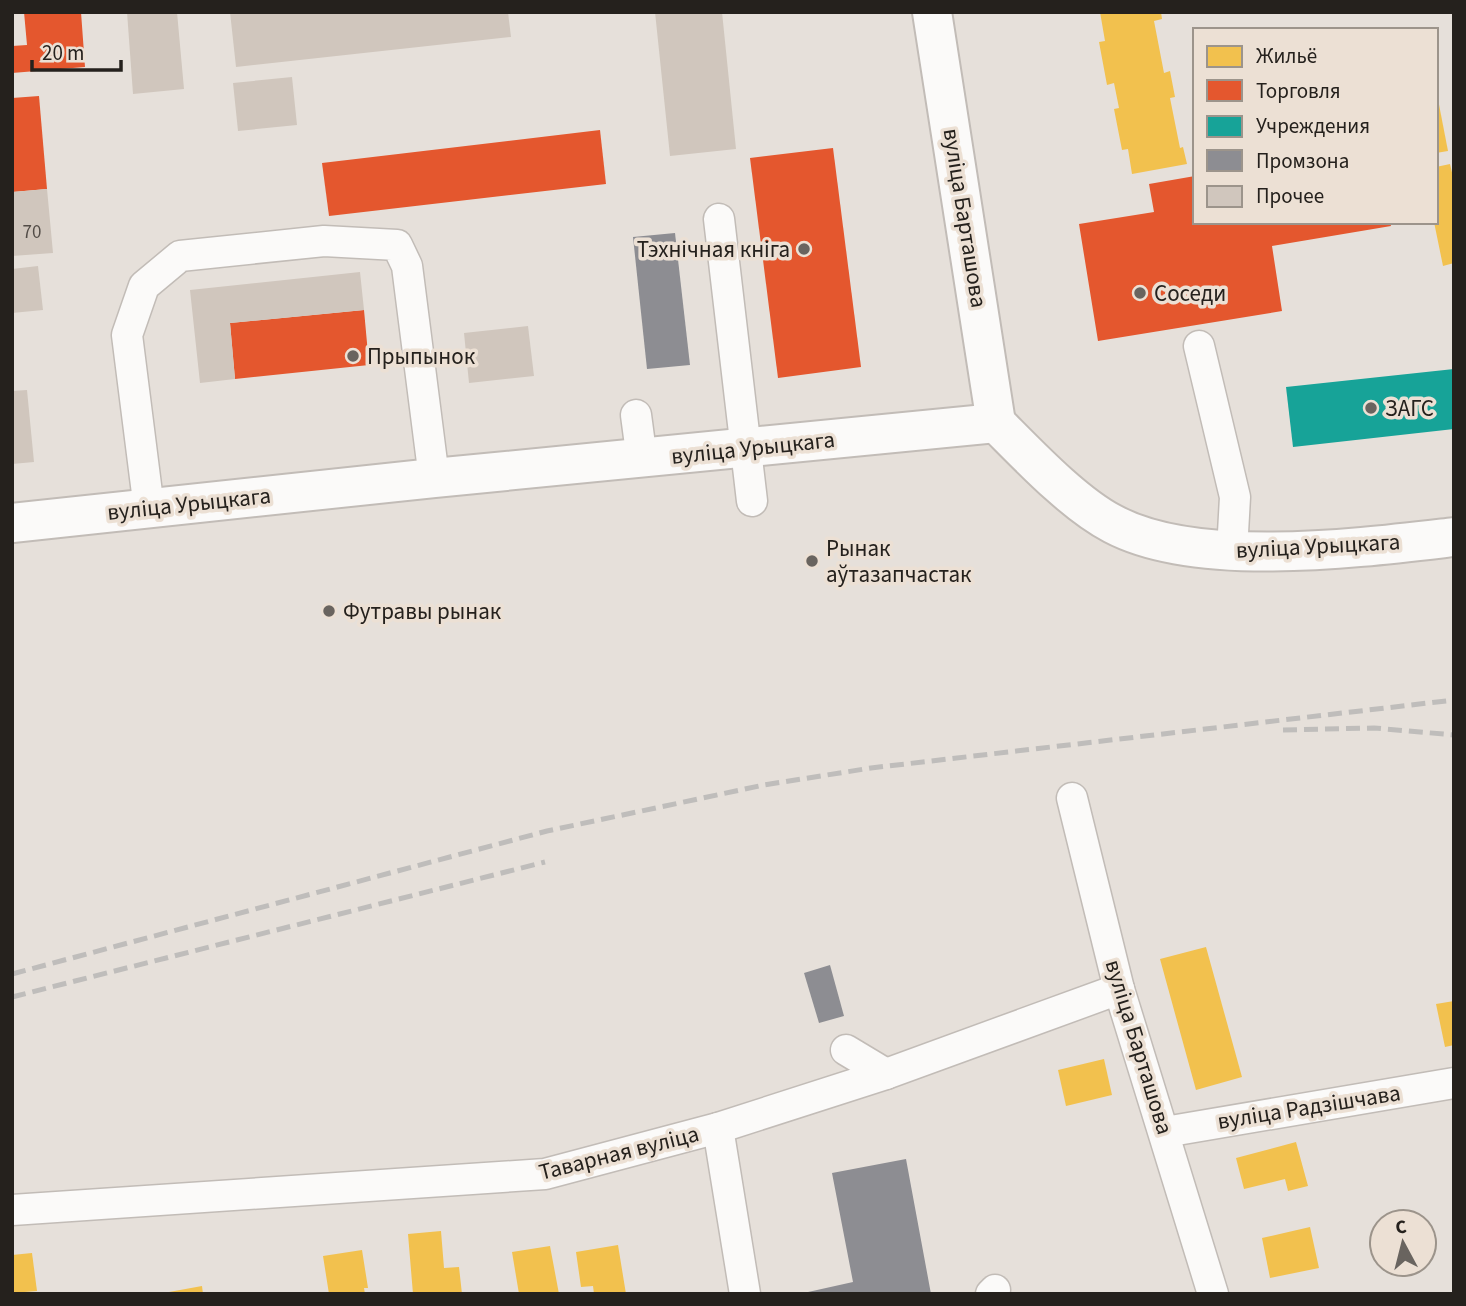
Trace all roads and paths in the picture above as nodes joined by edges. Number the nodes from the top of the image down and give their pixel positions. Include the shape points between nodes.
1 (932, 12) edge
2 (719, 219) dead end
3 (1199, 346) dead end
4 (636, 415) dead end
5 (996, 423) junction
6 (745, 449) junction
7 (642, 460) junction
8 (434, 478) junction
9 (752, 501) dead end
10 (149, 509) junction
11 (12, 523) edge
12 (1454, 537) edge
13 (1232, 551) junction
14 (1072, 798) dead end
15 (1119, 989) junction
16 (846, 1050) dead end
17 (886, 1074) junction
18 (1454, 1083) edge
19 (718, 1128) junction
20 (1165, 1132) junction
21 (12, 1210) edge
22 (745, 1294) edge
23 (1213, 1294) edge

1 - 5 main road, вуліца Барташова
2 - 6 street
3 - 13 street via 1235,497
4 - 7 street
5 - 6 main road, вуліца Урыцкага
5 - 13 main road, вуліца Урыцкага via 1045,472 1112,524 1166,544
6 - 7 main road, вуліца Урыцкага
6 - 9 street
7 - 8 main road, вуліца Урыцкага
8 - 10 main road, вуліца Урыцкага
8 - 10 street via 407,265 397,245 324,241 192,254 180,256 144,286 127,335
10 - 11 main road, вуліца Урыцкага
12 - 13 main road, вуліца Урыцкага via 1370,547
14 - 15 street, вуліца Барташова
15 - 17 street, Таварная вуліца
15 - 20 street, вуліца Барташова
16 - 17 street
17 - 19 street, Таварная вуліца
18 - 20 street, вуліца Радзішчава
19 - 21 street, Таварная вуліца via 545,1174
19 - 22 street
20 - 23 street, вуліца Барташова

